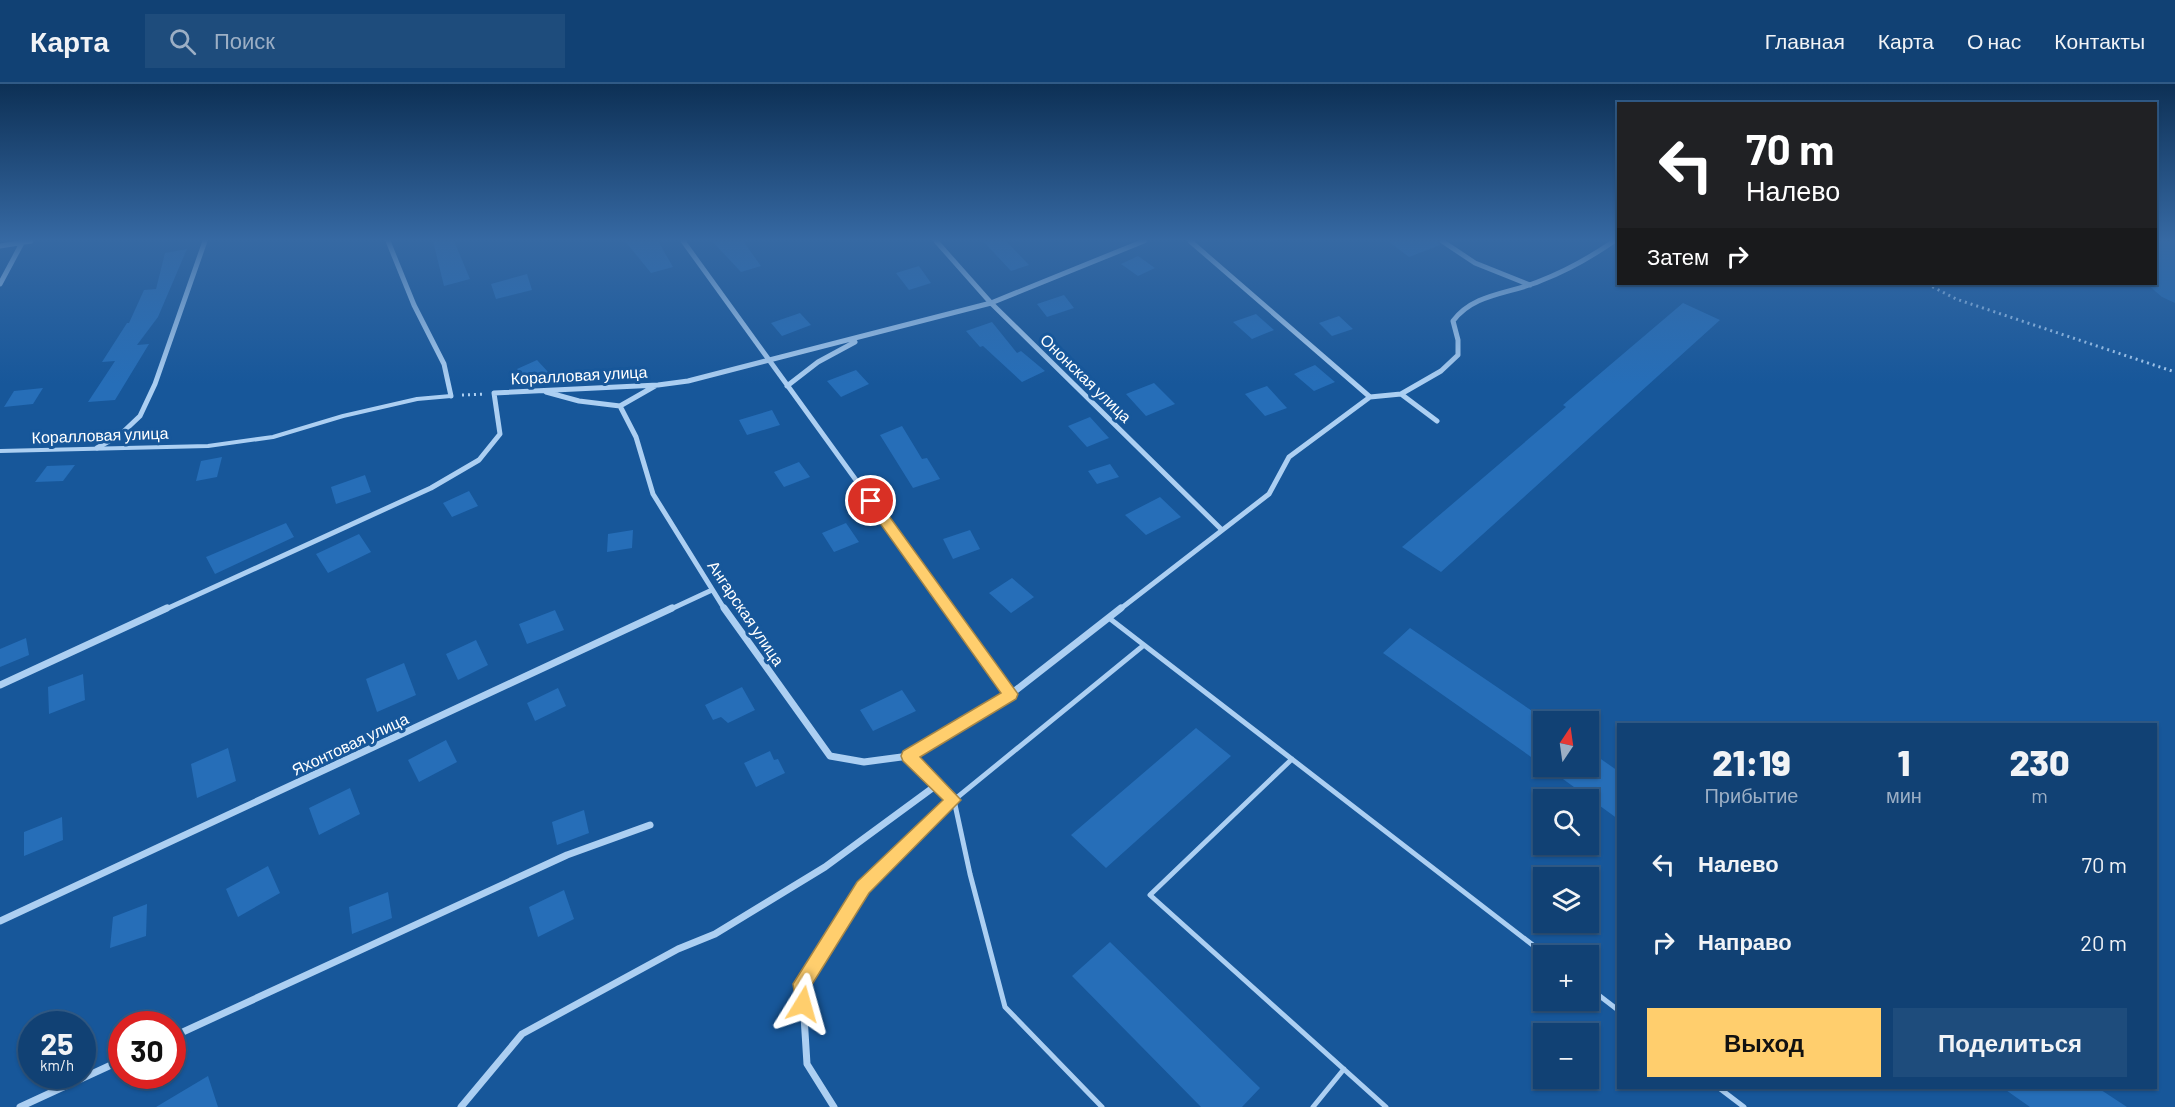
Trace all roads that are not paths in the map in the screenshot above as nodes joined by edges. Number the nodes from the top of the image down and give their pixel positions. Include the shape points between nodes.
1 (188, 289) edge
2 (407, 289) edge
3 (718, 289) edge
4 (979, 289) edge
5 (1026, 289) edge
6 (1246, 289) edge
7 (1517, 289) edge
8 (991, 303) junction
9 (864, 337) junction
10 (770, 361) junction
11 (658, 385) junction
12 (788, 386) junction
13 (543, 391) junction
14 (1401, 394) junction
15 (451, 396) joint
16 (1370, 397) junction
17 (621, 406) junction
18 (1437, 421) dead end
19 (97, 448) junction
20 (0, 451) edge
21 (1222, 530) junction
22 (712, 590) junction
23 (1109, 618) junction
24 (1144, 645) junction
25 (0, 685) edge
26 (1011, 694) junction
27 (909, 756) junction
28 (1292, 759) junction
29 (938, 784) junction
30 (954, 800) junction
31 (650, 825) dead end
32 (0, 921) edge
33 (1533, 945) edge
34 (1599, 995) edge
35 (1617, 1009) edge
36 (186, 1031) edge
37 (108, 1066) edge
38 (1344, 1070) junction
39 (1720, 1089) edge
40 (20, 1107) edge
41 (461, 1107) edge
42 (834, 1107) edge
43 (1102, 1107) edge
44 (1312, 1107) edge
45 (1386, 1107) edge
46 (1744, 1107) edge

1 - 19 street via 140,416 121,434
2 - 15 street via 440,353 450,379
3 - 10 street
4 - 8 street, Ононская улица
5 - 8 street, Коралловая улица
6 - 16 street
7 - 14 street via 1482,298 1459,310 1453,321 1458,355 1441,371
8 - 9 street, Коралловая улица
8 - 21 street, Ононская улица
9 - 10 street, Коралловая улица
9 - 12 street via 818,362
10 - 11 street, Коралловая улица
10 - 12 street
11 - 13 street, Коралловая улица
11 - 17 street
12 - 26 street
13 - 17 street via 579,401
13 - 25 street, Коралловая улица via 494,393 500,434 479,460 441,482
14 - 16 street
14 - 18 street
15 - 19 lane, Коралловая улица via 417,399 343,416 273,437 208,446
16 - 21 street via 1289,457 1269,495
17 - 22 street, Ангарская улица via 636,437 654,494
19 - 20 lane, Коралловая улица
21 - 23 street
22 - 27 street, Ангарская улица via 831,756 864,762
22 - 32 street, Яхонтовая улица
23 - 24 lane
23 - 26 street
24 - 28 lane
24 - 30 lane
26 - 27 street
27 - 29 street
28 - 33 lane
28 - 38 lane via 1150,895
29 - 30 street
29 - 41 street via 825,867 715,934 678,949 522,1034
30 - 42 street via 863,888 802,984 807,1064
30 - 43 lane via 1005,1007
31 - 36 street via 567,855
34 - 35 lane
37 - 40 street
38 - 44 lane
38 - 45 lane
39 - 46 lane

